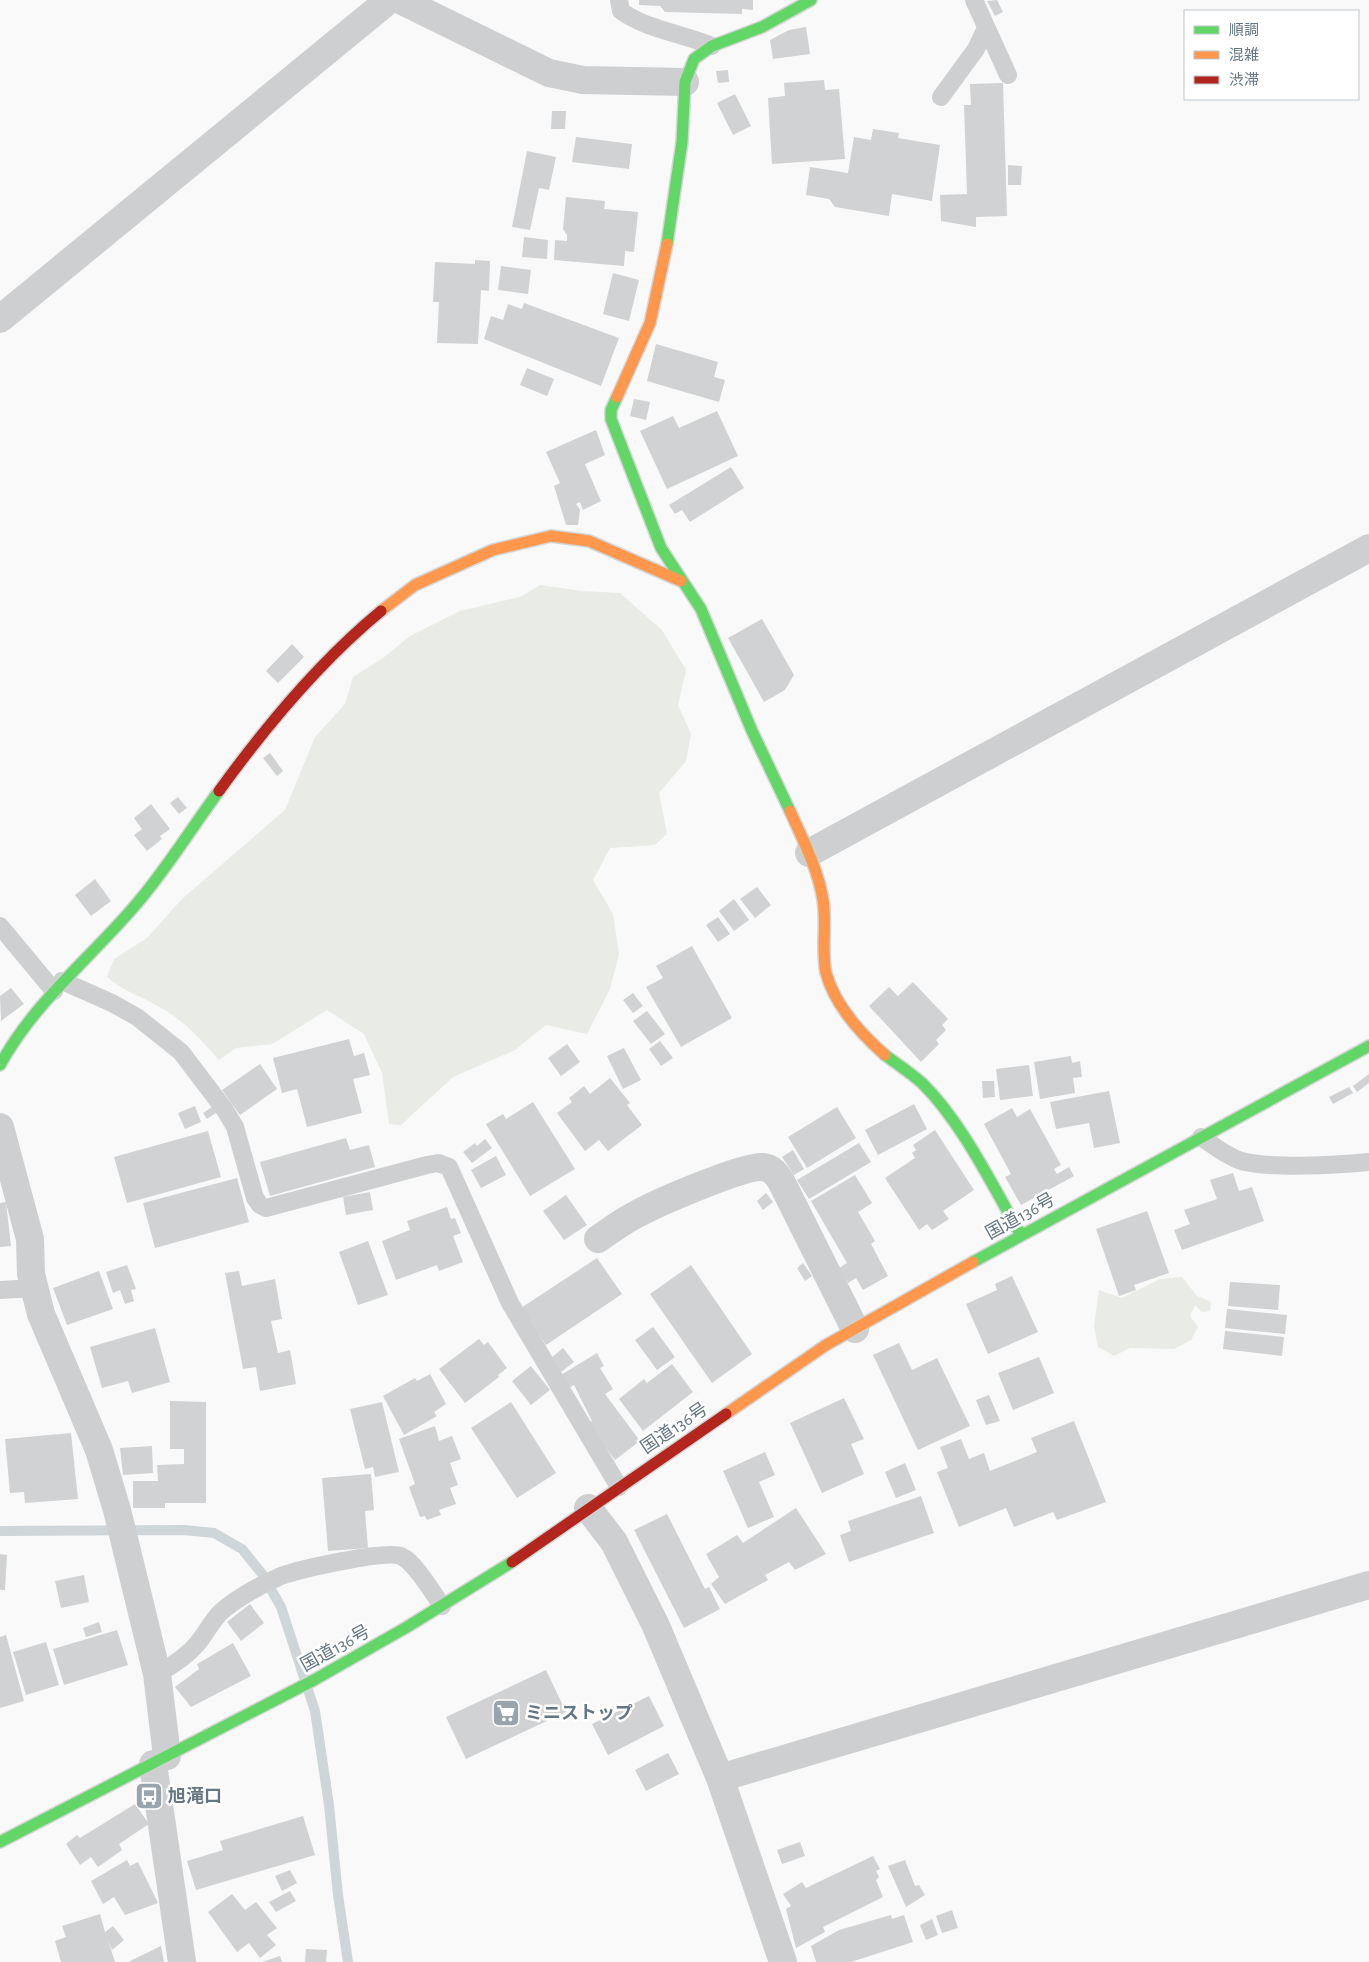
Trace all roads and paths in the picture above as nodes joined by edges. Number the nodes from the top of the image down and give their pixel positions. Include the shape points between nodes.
1 (389, 0) edge
2 (400, 0) edge
3 (619, 0) edge
4 (811, 0) edge
5 (974, 0) edge
6 (986, 28) junction
7 (712, 46) junction
8 (1008, 75) dead end
9 (685, 82) junction
10 (941, 97) dead end
11 (0, 319) edge
12 (1369, 548) edge
13 (681, 581) junction
14 (809, 853) junction
15 (0, 926) edge
16 (58, 986) junction
17 (1369, 1046) edge
18 (0, 1065) edge
19 (0, 1127) edge
20 (1202, 1137) junction
21 (1369, 1162) edge
22 (1021, 1235) junction
23 (598, 1239) dead end
24 (34, 1288) junction
25 (0, 1290) edge
26 (855, 1329) junction
27 (619, 1487) junction
28 (588, 1508) junction
29 (1369, 1585) edge
30 (442, 1606) junction
31 (157, 1674) junction
32 (160, 1760) junction
33 (720, 1778) junction
34 (0, 1842) edge
35 (182, 1962) edge
36 (782, 1962) edge

1 - 11 street
2 - 9 street via 556,75 583,80
3 - 7 lane via 621,11 631,18
4 - 7 main road via 762,27
5 - 6 lane
6 - 8 lane
6 - 10 lane via 976,49
7 - 9 main road via 694,59
9 - 13 main road via 682,142 664,264 650,322 611,410 615,433 661,548
12 - 14 street
13 - 14 main road via 701,609 752,731
13 - 16 main road via 589,542 551,536 493,550 408,590 381,609 314,671 243,758 134,907
14 - 22 main road via 823,900 826,972 837,1000 857,1028 922,1083 946,1112
15 - 16 lane
16 - 18 main road via 35,1010
16 - 27 lane via 104,999 137,1017 180,1052 235,1127 255,1198 266,1208 427,1164 449,1167 510,1303
17 - 20 main road, 国道136号
19 - 24 street via 30,1239
20 - 21 lane via 1225,1154 1242,1161 1337,1165
20 - 22 main road, 国道136号
22 - 26 main road, 国道136号
23 - 26 street via 665,1201 738,1172 764,1167 781,1181
24 - 25 lane
24 - 31 street via 41,1314 99,1450 127,1548
26 - 27 main road, 国道136号 via 826,1345
27 - 28 main road, 国道136号
28 - 30 main road, 国道136号 via 494,1575
28 - 33 street via 614,1542 656,1626
29 - 33 street
30 - 31 lane via 400,1556 387,1554 306,1570 273,1580 224,1609 212,1620 197,1644 172,1666
30 - 32 main road, 国道136号 via 314,1680
31 - 32 street
32 - 34 main road, 国道136号
32 - 35 street
33 - 36 street

